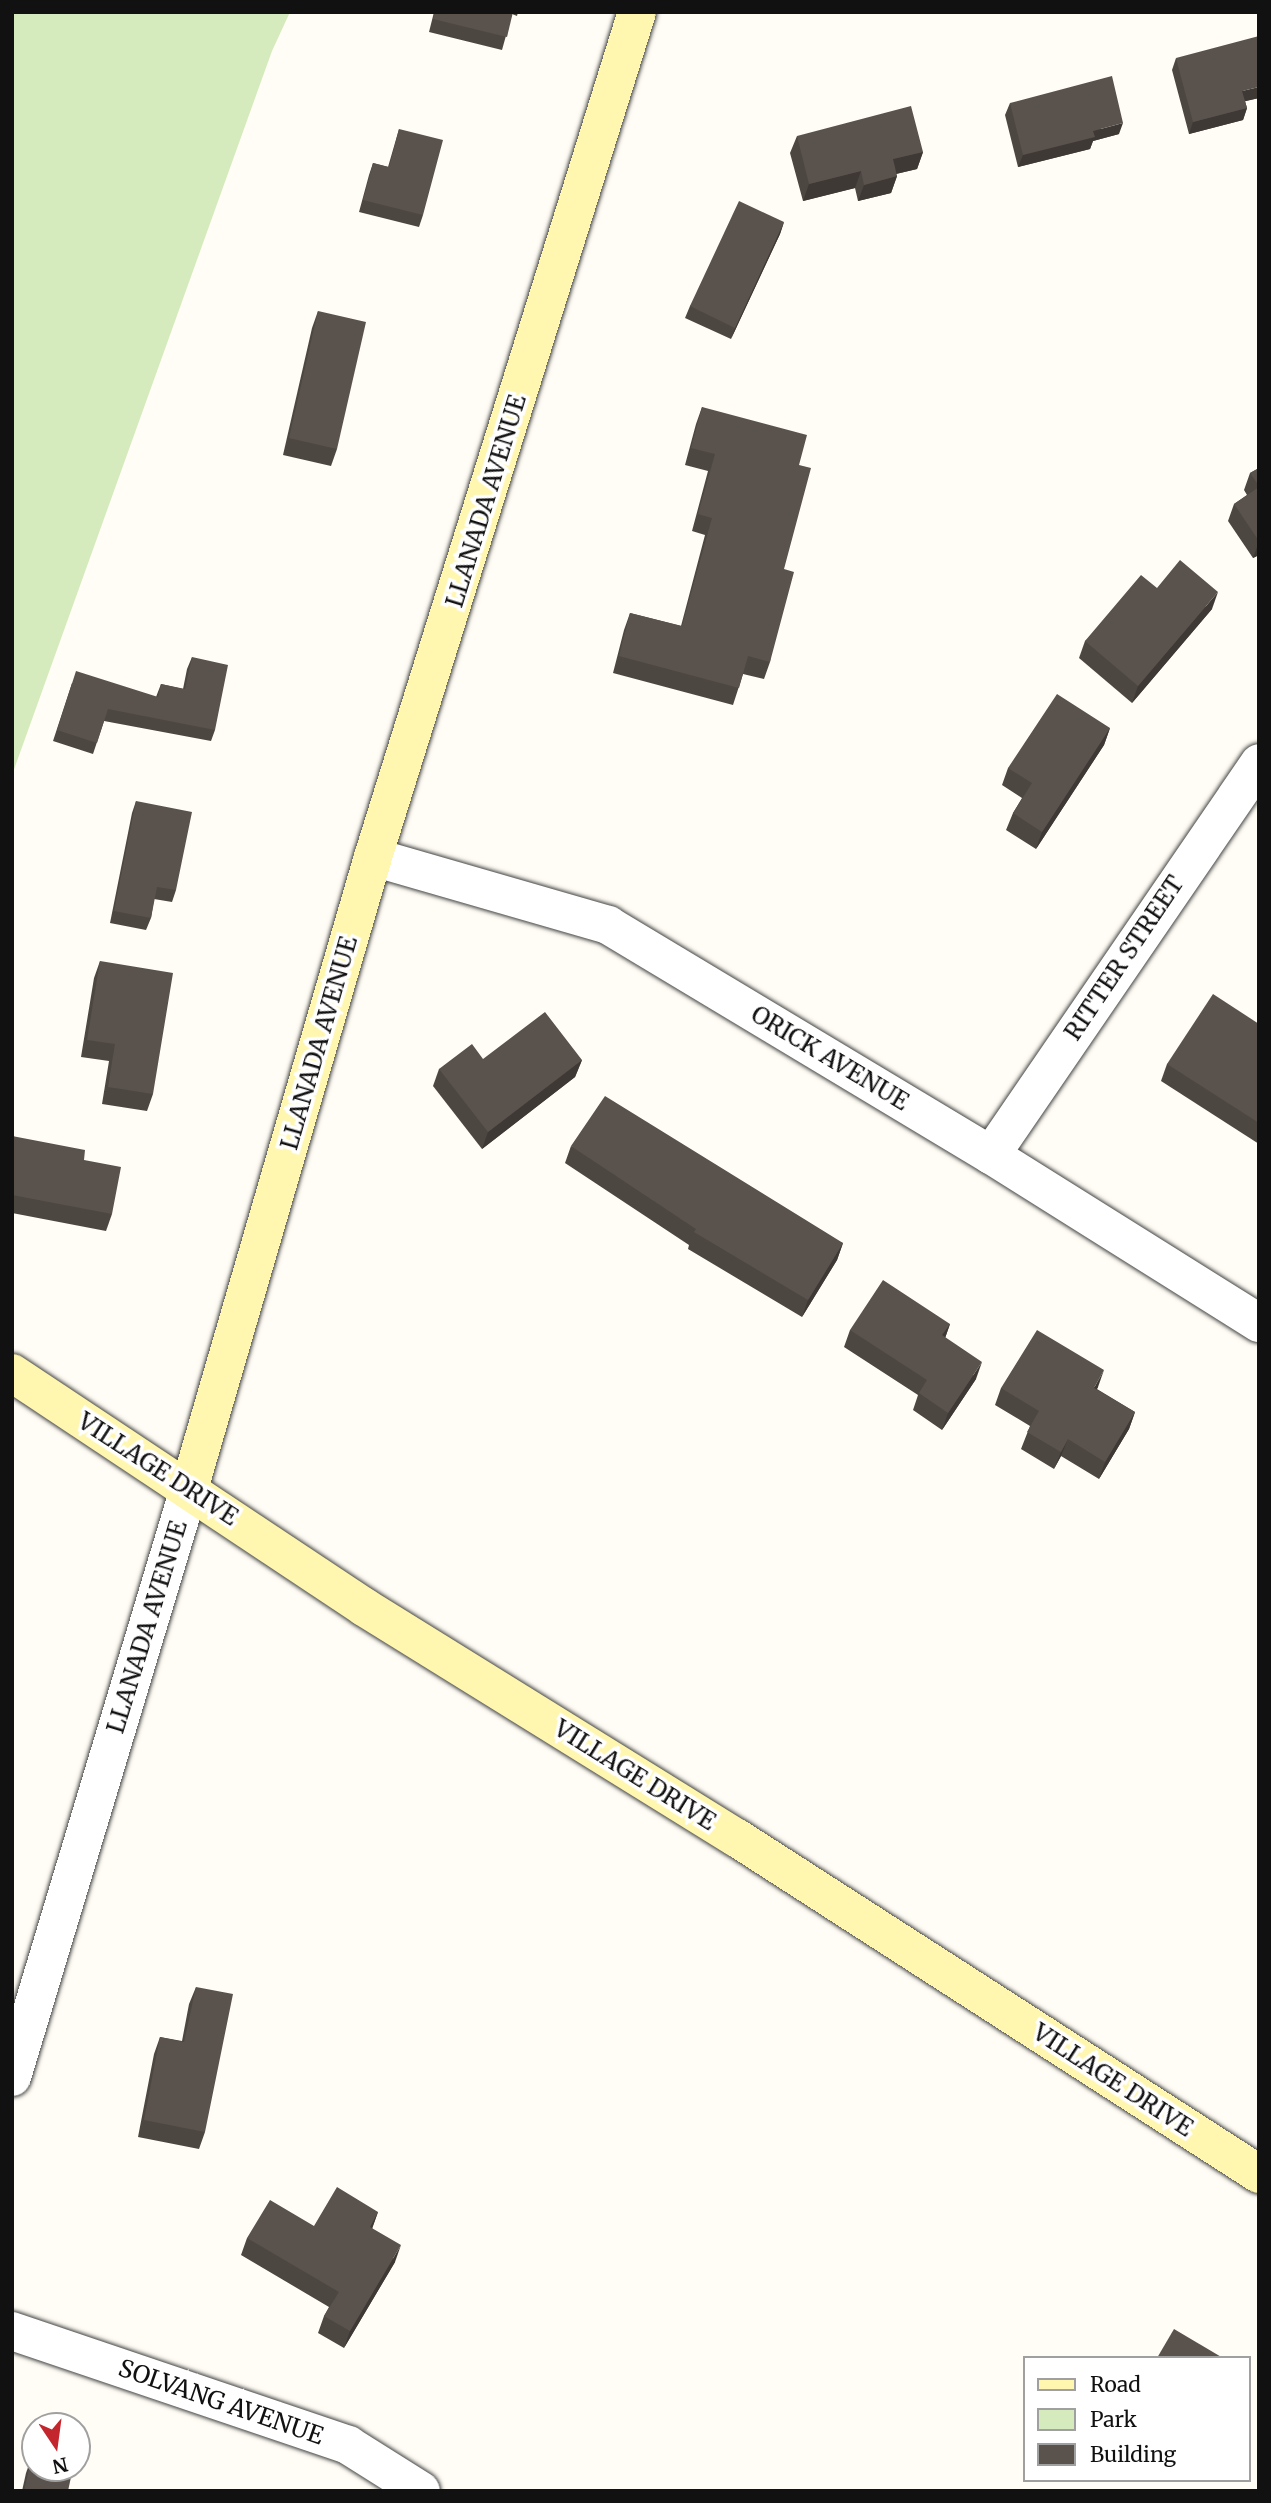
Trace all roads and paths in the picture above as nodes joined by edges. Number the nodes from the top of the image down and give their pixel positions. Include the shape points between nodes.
1 (637, 12) edge
2 (1259, 763) edge
3 (373, 858) junction
4 (991, 1155) junction
5 (1259, 1324) edge
6 (12, 1373) edge
7 (189, 1489) junction
8 (12, 2077) edge
9 (1259, 2174) edge
10 (12, 2331) edge
11 (421, 2491) edge

1 - 3 street, LLANADA AVENUE
2 - 4 street, RITTER STREET
3 - 4 street, ORICK AVENUE via 608,925
3 - 7 street, LLANADA AVENUE
4 - 5 street, ORICK AVENUE
6 - 7 street, VILLAGE DRIVE
7 - 8 street, LLANADA AVENUE
7 - 9 street, VILLAGE DRIVE via 364,1607 737,1838
10 - 11 street, SOLVANG AVENUE via 348,2445

